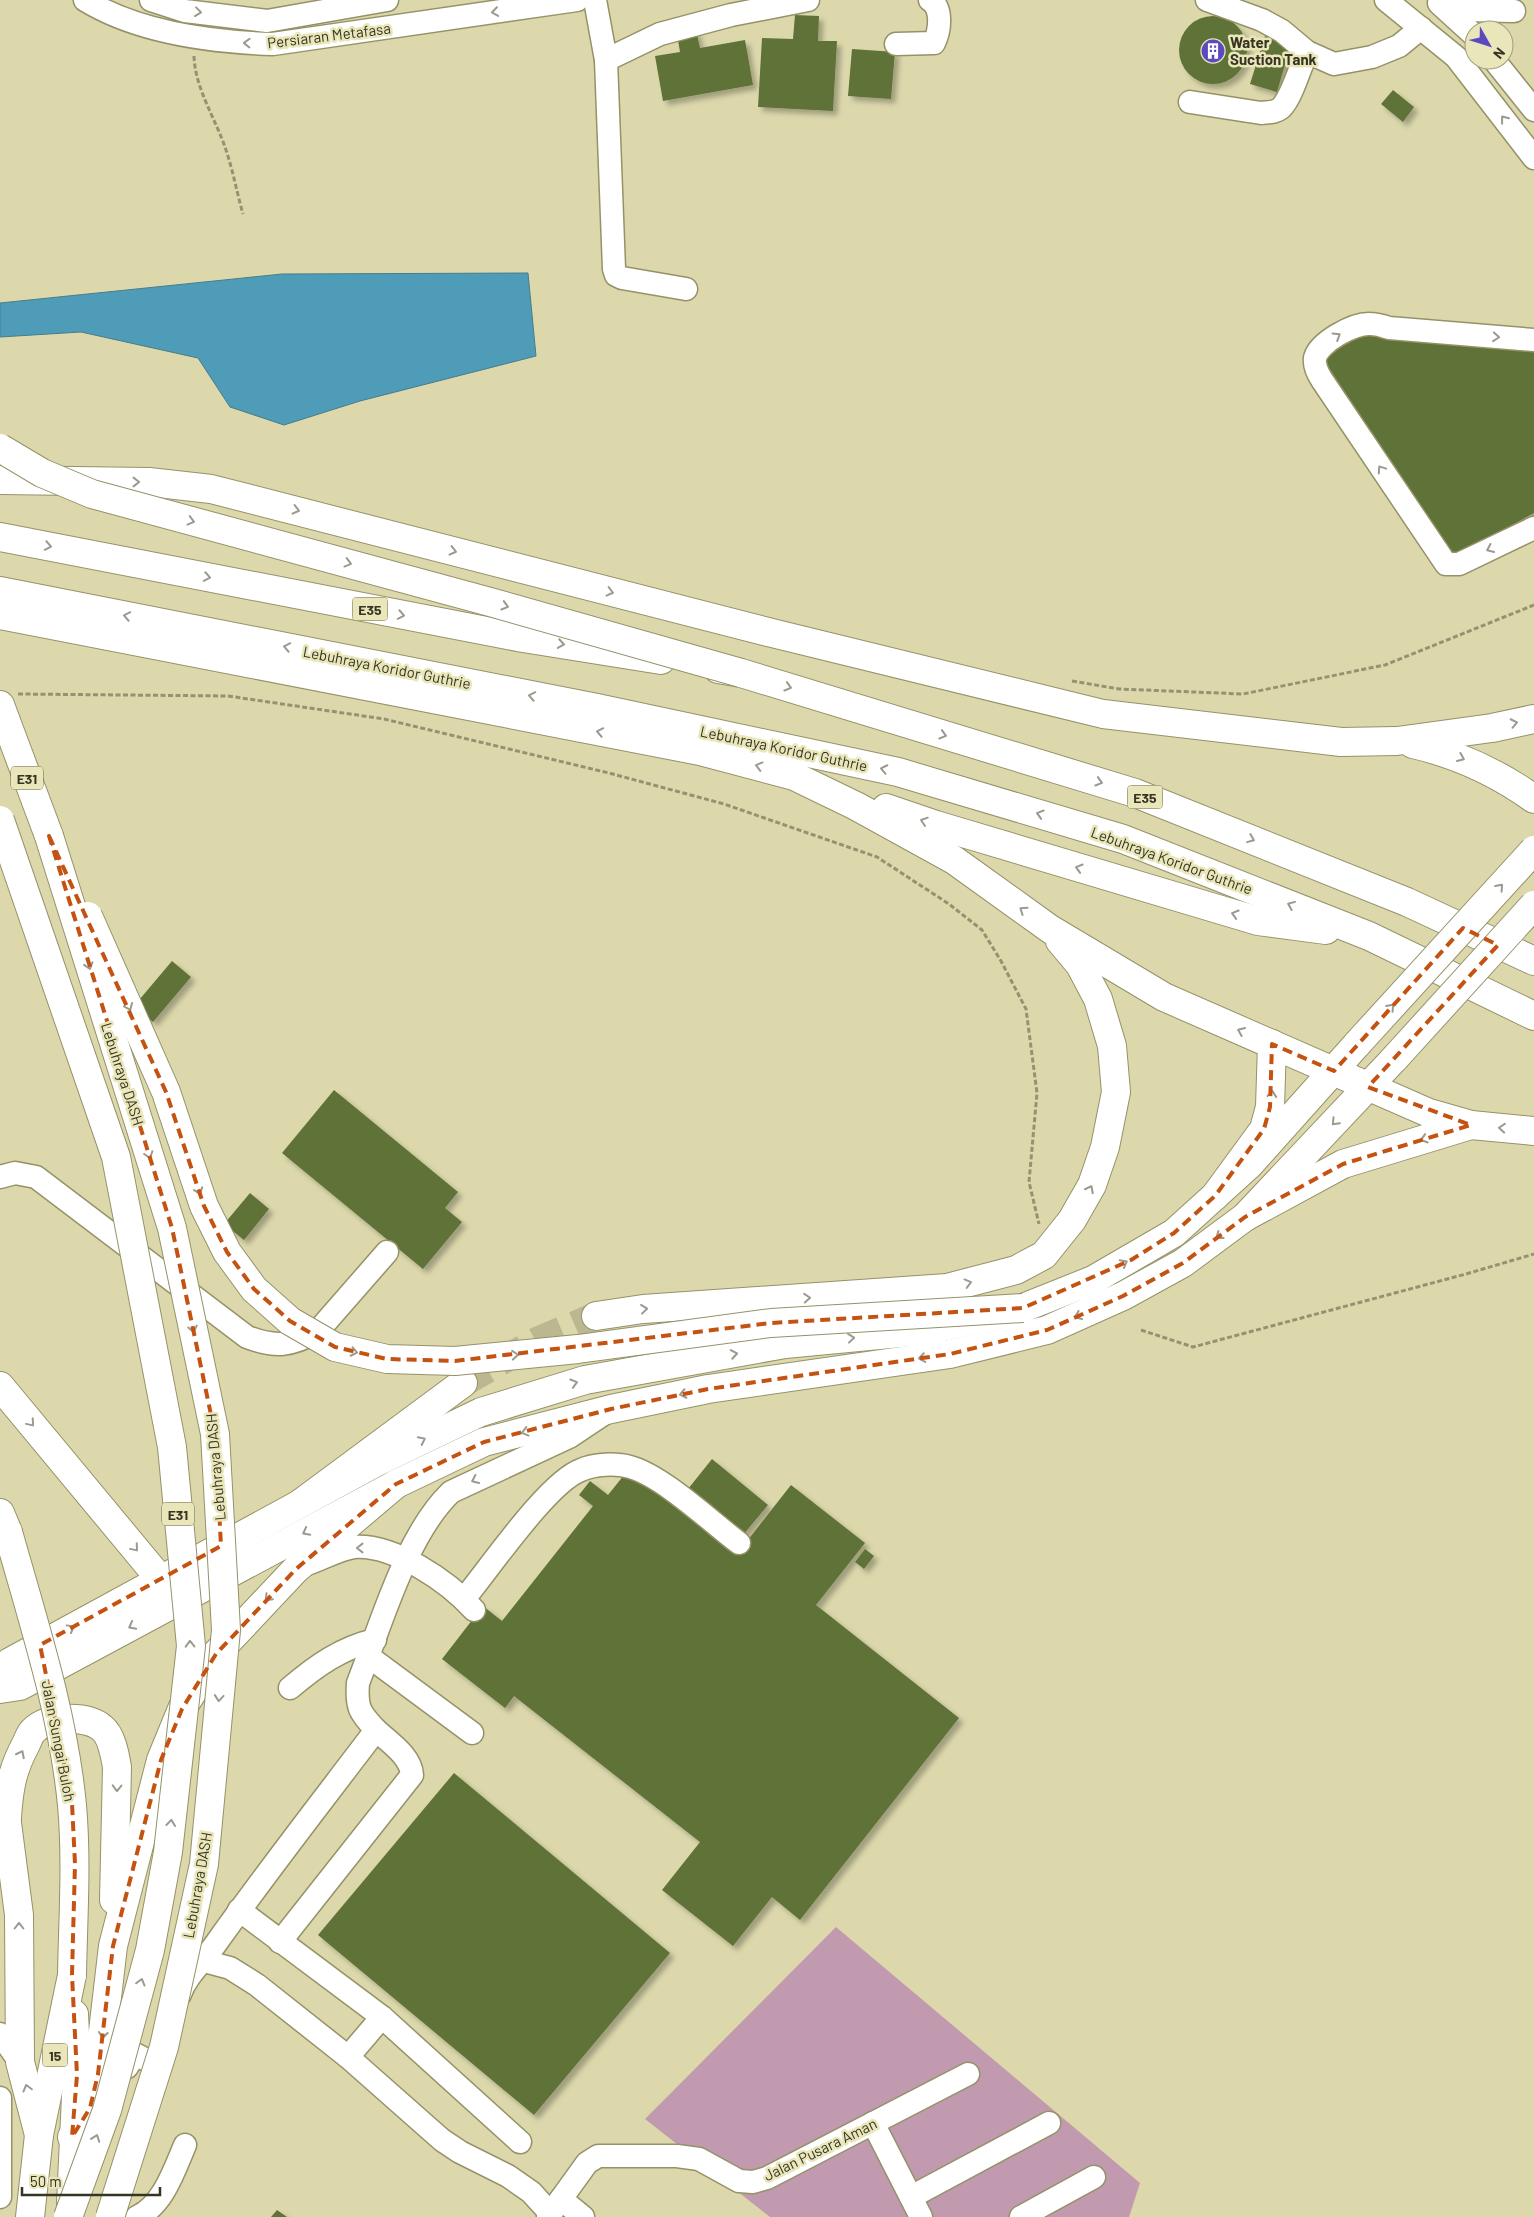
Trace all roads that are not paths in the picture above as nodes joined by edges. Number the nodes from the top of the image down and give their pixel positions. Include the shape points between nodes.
1 (85, 0) edge
2 (151, 0) edge
3 (388, 0) edge
4 (577, 0) edge
5 (595, 0) edge
6 (808, 0) edge
7 (930, 0) edge
8 (1207, 0) edge
9 (1386, 0) edge
10 (1436, 2) edge
11 (1514, 14) edge
12 (1464, 27) edge
13 (1421, 28) junction
14 (896, 44) dead end
15 (1464, 48) edge
16 (1307, 52) junction
17 (1456, 57) junction
18 (606, 60) junction
19 (1504, 70) edge
20 (1190, 102) dead end
21 (1534, 110) edge
22 (1534, 158) edge
23 (686, 289) dead end
24 (1534, 340) edge
25 (0, 448) edge
26 (0, 480) edge
27 (1534, 528) edge
28 (0, 537) edge
29 (0, 591) edge
30 (0, 614) edge
31 (0, 620) edge
32 (48, 625) junction
33 (741, 673) junction
34 (4, 700) edge
35 (1534, 719) edge
36 (1397, 741) junction
37 (794, 776) junction
38 (1534, 799) edge
39 (0, 820) edge
40 (49, 836) junction
41 (1534, 850) edge
42 (1534, 905) edge
43 (1050, 929) junction
44 (1369, 936) junction
45 (1534, 962) edge
46 (1534, 1016) edge
47 (1272, 1044) junction
48 (1334, 1070) junction
49 (1368, 1087) junction
50 (1471, 1125) junction
51 (1534, 1130) edge
52 (0, 1177) edge
53 (1215, 1196) junction
54 (1244, 1217) junction
55 (386, 1252) dead end
56 (1023, 1308) junction
57 (596, 1316) tunnel mouth
58 (463, 1383) tunnel mouth
59 (0, 1386) edge
60 (611, 1409) junction
61 (396, 1484) junction
62 (301, 1503) junction
63 (4, 1522) edge
64 (739, 1543) dead end
65 (407, 1558) junction
66 (296, 1569) junction
67 (161, 1580) junction
68 (372, 1648) junction
69 (0, 1671) edge
70 (290, 1688) dead end
71 (0, 1689) edge
72 (376, 1730) junction
73 (472, 1733) dead end
74 (0, 1775) edge
75 (7, 1817) junction
76 (239, 1910) junction
77 (280, 1942) junction
78 (113, 1946) junction
79 (204, 1961) junction
80 (72, 1975) junction
81 (382, 2017) junction
82 (0, 2034) edge
83 (348, 2057) junction
84 (20, 2062) junction
85 (98, 2074) junction
86 (968, 2074) dead end
87 (0, 2098) edge
88 (873, 2123) junction
89 (1049, 2123) dead end
90 (39, 2135) junction
91 (72, 2137) junction
92 (520, 2142) dead end
93 (184, 2145) dead end
94 (1094, 2177) dead end
95 (0, 2197) edge
96 (144, 2210) edge
97 (553, 2210) edge
98 (918, 2212) edge
99 (30, 2217) edge
100 (69, 2217) edge
101 (110, 2217) edge
102 (583, 2217) edge
103 (1021, 2217) edge

4 -> 1 street, Persiaran Metafasa via 273,44 231,42 145,26
2 -> 3 street, Persiaran Metafasa via 185,11 268,21
5 - 18 street
6 - 18 street via 731,14 660,34
7 - 14 street via 939,11 934,43
8 - 16 street via 1262,20 1282,31
9 - 13 street
10 - 11 street via 1460,10
10 - 12 street
13 - 16 street via 1399,46 1372,57 1334,64
13 - 17 street
15 - 17 street
16 - 20 street via 1287,98 1273,112
22 -> 17 street
18 - 23 street via 616,275
19 - 21 street
27 -> 24 street via 1459,564 1446,564 1322,380 1315,361 1326,342 1346,330 1368,323 1389,328
25 -> 33 main road, bridge via 42,473 92,494
26 -> 36 main road via 149,482 211,489 1095,712 1341,742
28 -> 33 main road, E35 via 524,638
44 -> 29 main road, Lebuhraya Koridor Guthrie via 1123,839 898,772 588,706
30 - 32 main road
31 - 32 main road
37 -> 32 main road via 700,751
33 -> 45 main road, E35 via 1136,793 1407,902
34 - 40 main road, Lebuhraya DASH / E31
36 -> 35 main road
36 -> 38 main road via 1458,757
43 -> 37 main road via 954,860
44 -> 37 main road via 1258,921 936,825
100 -> 39 main road, E31, bridge via 107,2110 150,1950 168,1852 190,1646 172,1448 116,1157
40 -> 56 main road, bridge via 105,952 166,1092 204,1206 227,1252 254,1289 290,1321 334,1347 388,1359 455,1361 578,1349 771,1323
40 -> 101 main road, Lebuhraya DASH / E31, bridge via 172,1228 214,1434 226,1630 204,1864 164,2047
48 -> 41 main road, bridge
42 - 49 main road, bridge
47 -> 43 main road via 1164,997
57 -> 43 main road via 644,1309 947,1288 1016,1270 1044,1255 1072,1220 1092,1185 1105,1147 1116,1092 1112,1046 1098,999 1080,965
44 - 46 main road, Lebuhraya Koridor Guthrie
47 - 48 main road
53 -> 47 main road via 1264,1129 1270,1107
48 - 49 main road
48 - 53 main road via 1249,1165
49 - 50 main road via 1429,1113
49 -> 54 main road
51 -> 50 main road
50 -> 54 main road via 1343,1164
52 - 55 street via 14,1173 36,1177 248,1337 264,1344 283,1345 318,1331
56 -> 53 main road via 1093,1280 1131,1260 1174,1234
54 -> 60 main road via 1183,1263 1123,1296 1047,1330 950,1354 708,1389
62 -> 56 main road via 481,1412 585,1380 785,1344 932,1330
58 - 62 main road
59 -> 67 main road
60 -> 61 main road via 484,1442
60 -> 65 street via 569,1437 451,1492 438,1504
61 - 66 main road
61 -> 71 main road via 28,1681 6,1690
62 - 67 main road
63 - 80 main road, Jalan Sungai Buloh, bridge via 41,1650 72,1804 75,1864
64 - 65 street via 658,1480 630,1467 595,1466 580,1470 545,1499 469,1605
65 -> 66 street via 374,1548 354,1547
65 - 68 street
66 -> 78 main road via 216,1654 182,1709 161,1760
69 -> 67 main road via 10,1662
68 - 70 street via 356,1644 321,1662
68 - 72 street via 356,1697 360,1713
68 - 73 street
72 - 76 street
72 - 77 street via 402,1754 412,1769 412,1775
74 - 75 main road
75 -> 78 main road via 9,1786 18,1758 34,1730 47,1723 77,1717 103,1728 113,1746 117,1768
84 -> 75 main road via 19,1915
76 - 77 street
76 - 79 street
77 - 81 street
78 -> 85 main road
79 - 83 street via 230,1968 257,1984
79 - 85 street via 185,1980 158,2066 135,2054 127,2067
80 - 90 main road, Jalan Sungai Buloh / 15
80 - 91 main road, Jalan Sungai Buloh / 15 via 77,2075
81 - 83 street
81 - 92 street
82 - 84 street
83 - 97 street via 442,2140 508,2176
90 -> 84 main road
85 - 91 main road via 90,2108
86 - 88 street, Jalan Pusara Aman
87 - 95 street
88 - 97 street, Jalan Pusara Aman via 767,2178 753,2182 739,2181 699,2159 598,2156 587,2163
88 - 98 street
89 - 98 street
90 - 99 main road, Jalan Sungai Buloh / 15
91 - 100 main road, Jalan Sungai Buloh / 15
93 - 96 street via 160,2196
94 - 103 street
97 - 102 street

